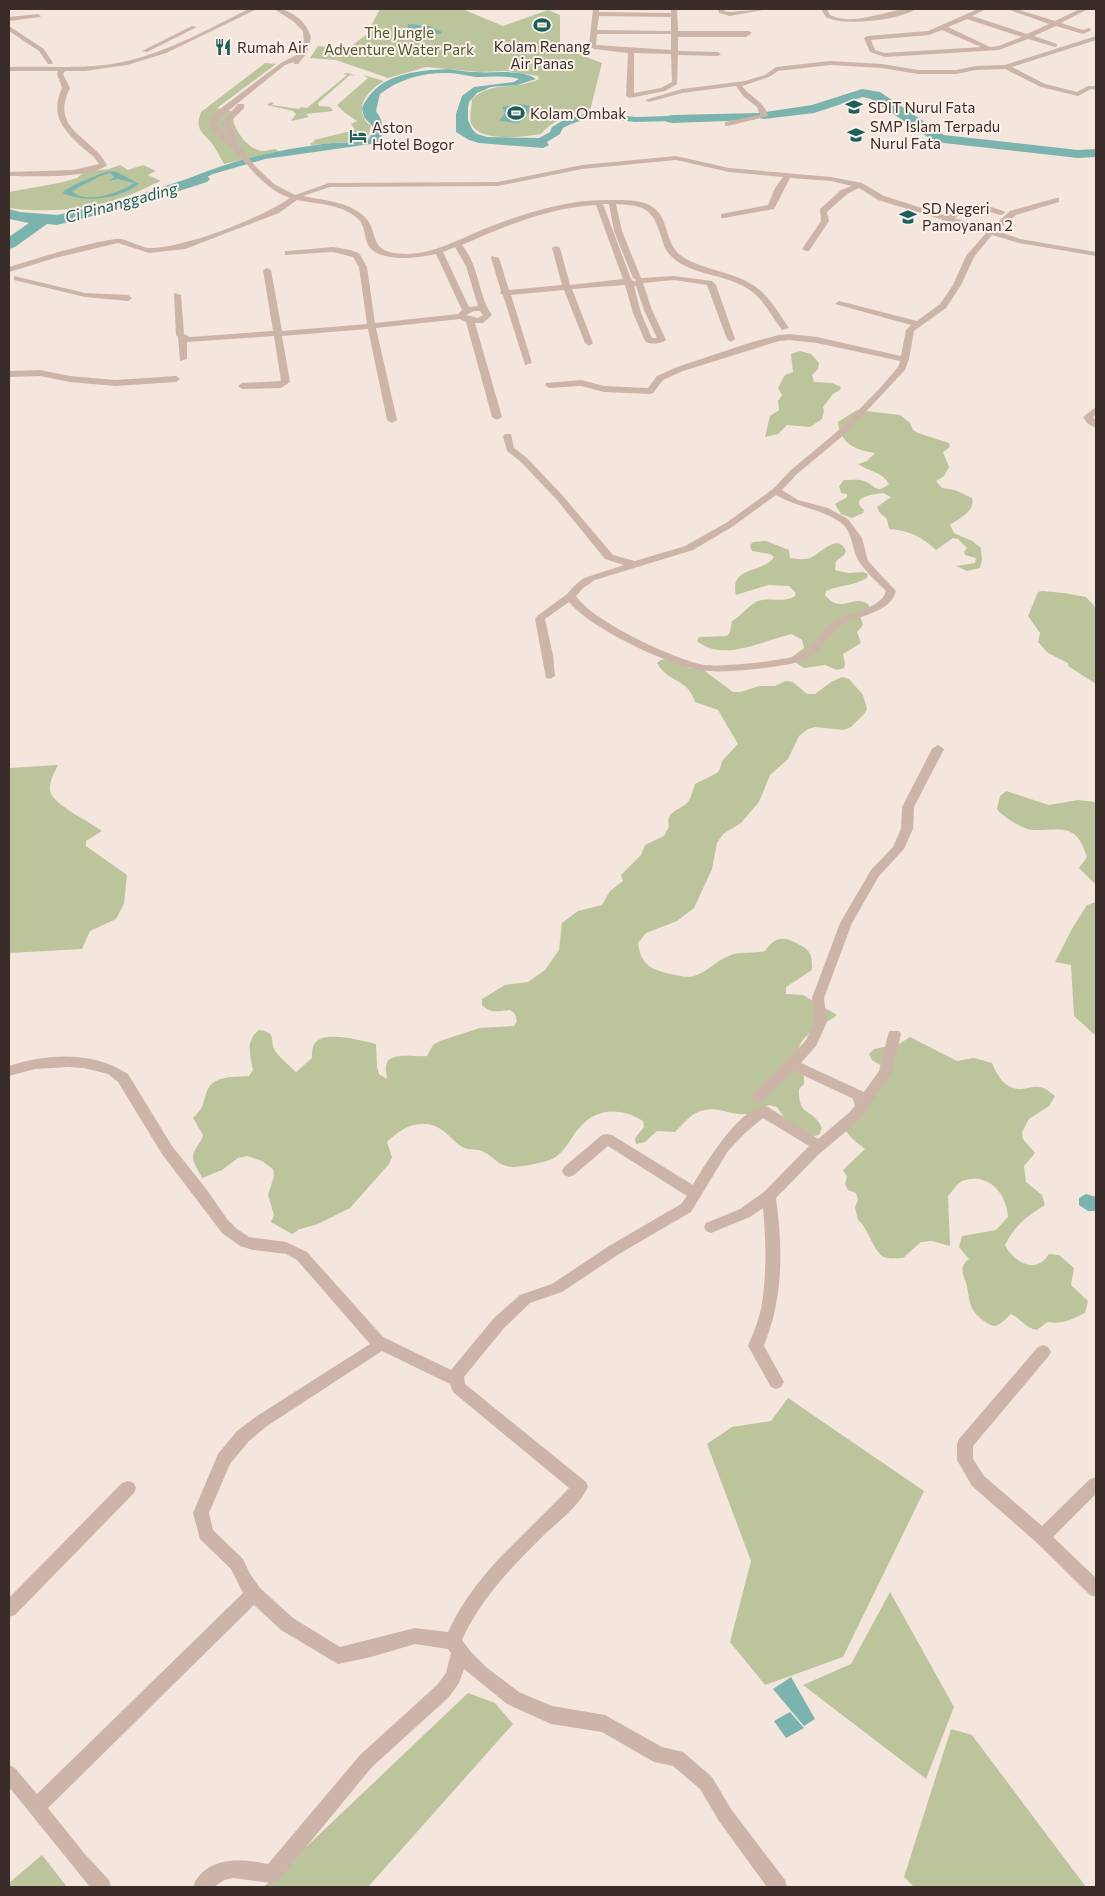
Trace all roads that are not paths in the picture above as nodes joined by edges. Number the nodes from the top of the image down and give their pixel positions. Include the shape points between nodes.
1 (235, 9) edge
2 (252, 9) edge
3 (276, 9) edge
4 (721, 9) edge
5 (765, 9) edge
6 (824, 9) edge
7 (913, 9) edge
8 (982, 9) edge
9 (1010, 9) edge
10 (1023, 9) edge
11 (1086, 10) edge
12 (595, 12) edge
13 (674, 12) edge
14 (225, 14) dead end
15 (38, 16) dead end
16 (966, 16) junction
17 (9, 19) edge
18 (1057, 22) junction
19 (200, 25) dead end
20 (942, 27) junction
21 (9, 28) edge
22 (594, 32) junction
23 (675, 34) junction
24 (1026, 36) junction
25 (1096, 38) edge
26 (970, 41) junction
27 (1054, 45) dead end
28 (999, 48) junction
29 (990, 49) junction
30 (631, 51) junction
31 (974, 51) junction
32 (675, 52) junction
33 (964, 52) junction
34 (718, 54) dead end
35 (300, 56) junction
36 (9, 63) edge
37 (50, 63) junction
38 (14, 67) edge
39 (1006, 67) junction
40 (62, 69) junction
41 (738, 84) junction
42 (1096, 88) edge
43 (649, 100) dead end
44 (728, 124) dead end
45 (236, 148) junction
46 (9, 174) edge
47 (787, 176) junction
48 (859, 185) junction
49 (295, 197) junction
50 (1056, 200) dead end
51 (599, 202) junction
52 (612, 202) junction
53 (1000, 213) dead end
54 (724, 216) dead end
55 (615, 218) junction
56 (603, 219) junction
57 (948, 220) junction
58 (990, 233) junction
59 (622, 240) junction
60 (612, 241) junction
61 (456, 244) junction
62 (556, 248) dead end
63 (806, 249) dead end
64 (438, 250) junction
65 (288, 253) dead end
66 (1096, 254) edge
67 (628, 255) junction
68 (618, 256) junction
69 (495, 258) dead end
70 (31, 263) junction
71 (9, 270) edge
72 (268, 270) dead end
73 (17, 278) junction
74 (633, 281) junction
75 (9, 284) edge
76 (567, 287) junction
77 (504, 293) junction
78 (176, 296) dead end
79 (128, 298) dead end
80 (635, 303) junction
81 (645, 303) junction
82 (839, 304) dead end
83 (484, 310) junction
84 (466, 315) junction
85 (651, 317) junction
86 (640, 318) junction
87 (918, 324) junction
88 (373, 326) junction
89 (785, 328) dead end
90 (279, 333) junction
91 (182, 338) junction
92 (731, 339) dead end
93 (589, 343) dead end
94 (183, 359) dead end
95 (905, 359) junction
96 (528, 364) dead end
97 (9, 374) edge
98 (176, 379) dead end
99 (549, 385) dead end
100 (242, 386) dead end
101 (1096, 410) edge
102 (497, 417) dead end
103 (392, 420) dead end
104 (1096, 426) edge
105 (508, 436) dead end
106 (776, 491) junction
107 (636, 564) junction
108 (571, 596) junction
109 (550, 676) dead end
110 (938, 749) dead end
111 (894, 1034) dead end
112 (792, 1065) junction
113 (9, 1071) edge
114 (757, 1097) dead end
115 (866, 1099) junction
116 (819, 1146) junction
117 (569, 1171) dead end
118 (696, 1194) junction
119 (768, 1196) junction
120 (711, 1227) dead end
121 (378, 1342) junction
122 (1043, 1352) dead end
123 (455, 1379) junction
124 (776, 1382) dead end
125 (1096, 1484) edge
126 (128, 1488) dead end
127 (1042, 1537) junction
128 (1096, 1589) edge
129 (254, 1594) junction
130 (9, 1609) edge
131 (457, 1647) junction
132 (9, 1774) edge
133 (37, 1806) junction
134 (102, 1887) edge
135 (202, 1887) edge
136 (778, 1887) edge

1 - 14 street
2 - 40 street via 147,58 98,68
3 - 35 street via 292,18 308,34 309,45
4 - 5 street via 725,14
6 - 7 street via 832,18 853,20 883,18
8 - 16 street
9 - 18 street
10 - 18 street
11 - 18 street
12 - 13 street
12 - 22 street
13 - 23 street
15 - 17 street
16 - 20 street
16 - 24 street
18 - 24 street
19 - 37 street via 154,48 129,56 101,62
20 - 26 street
20 - 33 street via 922,34 867,38 872,51 880,55
21 - 37 street via 42,50
22 - 23 street
22 - 30 street via 593,46
23 - 23 street via 750,33 746,35
23 - 32 street
24 - 27 street
24 - 28 street
25 - 39 street
26 - 29 street
26 - 31 street
28 - 29 street
28 - 33 street via 1001,54 989,56 970,56
29 - 31 street
30 - 32 street
30 - 32 street via 630,96 663,90 675,83
31 - 33 street
32 - 34 street
35 - 45 street via 293,66 227,119
35 - 45 street via 283,64 216,118 212,124 214,128
36 - 38 street
37 - 38 street
38 - 40 street
39 - 41 street via 918,72 830,63 777,69 766,76
39 - 42 street via 1048,88 1078,94 1090,87
40 - 46 street via 60,74 66,88 59,99 62,121 103,165 76,171
41 - 43 street via 682,91
41 - 44 street via 746,96 761,107 764,115
45 - 49 street via 279,191
47 - 48 street
47 - 49 street via 729,170 672,158 582,168 498,184 329,185
47 - 54 street via 771,207
48 - 57 street via 875,196
48 - 63 street via 844,192 823,211 825,221
49 - 64 street via 350,210 365,221 370,243 378,250 392,255
49 - 70 street via 276,211 182,247 149,251 118,241
50 - 58 street via 1013,213
51 - 52 street
51 - 56 street
51 - 61 street via 572,204 540,212
52 - 55 street
52 - 89 street via 651,208 657,214 675,256 751,287
53 - 57 street via 970,205
55 - 56 street
55 - 59 street
56 - 60 street
57 - 58 street
58 - 66 street via 1031,244
58 - 87 street via 974,249 943,306
59 - 60 street
59 - 67 street
60 - 68 street
61 - 64 street
61 - 83 street via 470,263
62 - 76 street
64 - 84 street
65 - 88 street via 335,250 356,255 363,269
67 - 68 street
67 - 74 street
68 - 74 street
69 - 77 street
70 - 71 street
70 - 73 street
72 - 90 street
73 - 75 street
73 - 79 street via 85,295
74 - 76 street
74 - 80 street
74 - 81 street
74 - 92 street via 674,278 709,283
76 - 77 street
76 - 93 street
77 - 96 street
78 - 91 street
80 - 81 street
80 - 86 street
81 - 85 street
82 - 87 street
83 - 84 street via 476,308
83 - 84 street via 488,313 487,318 480,321
84 - 88 street
84 - 102 street
85 - 86 street
85 - 86 street via 662,340 649,341
87 - 95 street via 910,330
88 - 90 street
88 - 103 street
90 - 91 street
90 - 100 street via 286,382 281,385
91 - 94 street
95 - 99 street via 789,337 754,344 680,369 660,378 650,390 604,389 581,383
95 - 106 street via 902,368 884,389 842,432
97 - 98 street via 40,373 109,382
101 - 104 street via 1088,417
105 - 107 street via 510,450 560,498 604,552
106 - 107 street via 729,525 689,548
106 - 108 street via 795,502 825,510 845,521 857,538 864,562 891,591 886,602 833,627 822,642 802,658 706,668 645,648 574,603
107 - 108 street via 591,578 581,583
108 - 109 street via 540,619
110 - 112 street via 908,807 906,829 898,849 875,873 846,923 818,998 821,1022 811,1043
111 - 115 street via 885,1072
112 - 114 street
112 - 115 street
113 - 121 street via 51,1062 87,1064 116,1071 167,1150 226,1230 251,1244 271,1244 295,1250
115 - 116 street via 856,1115
116 - 118 street via 763,1111 740,1128 715,1157
116 - 119 street
117 - 118 street via 607,1139
118 - 123 street via 686,1208 557,1288 525,1299 500,1323
119 - 120 street via 745,1212
119 - 124 street via 771,1210 770,1286 768,1309 756,1346
121 - 123 street
121 - 129 street via 376,1348 242,1436 216,1474 201,1518 206,1534 237,1564
122 - 127 street via 965,1444 964,1451 965,1460 978,1481
123 - 131 street via 458,1387 580,1487 512,1554 471,1602 460,1621
125 - 127 street
126 - 130 street
127 - 128 street
129 - 131 street via 287,1624 338,1656 416,1636
129 - 133 street
131 - 135 street via 453,1677 443,1691 366,1760 271,1874 239,1867 222,1871
131 - 136 street via 480,1674 513,1698 551,1715 605,1724 660,1756 677,1758 706,1782 725,1816
132 - 133 street
133 - 134 street via 78,1863

